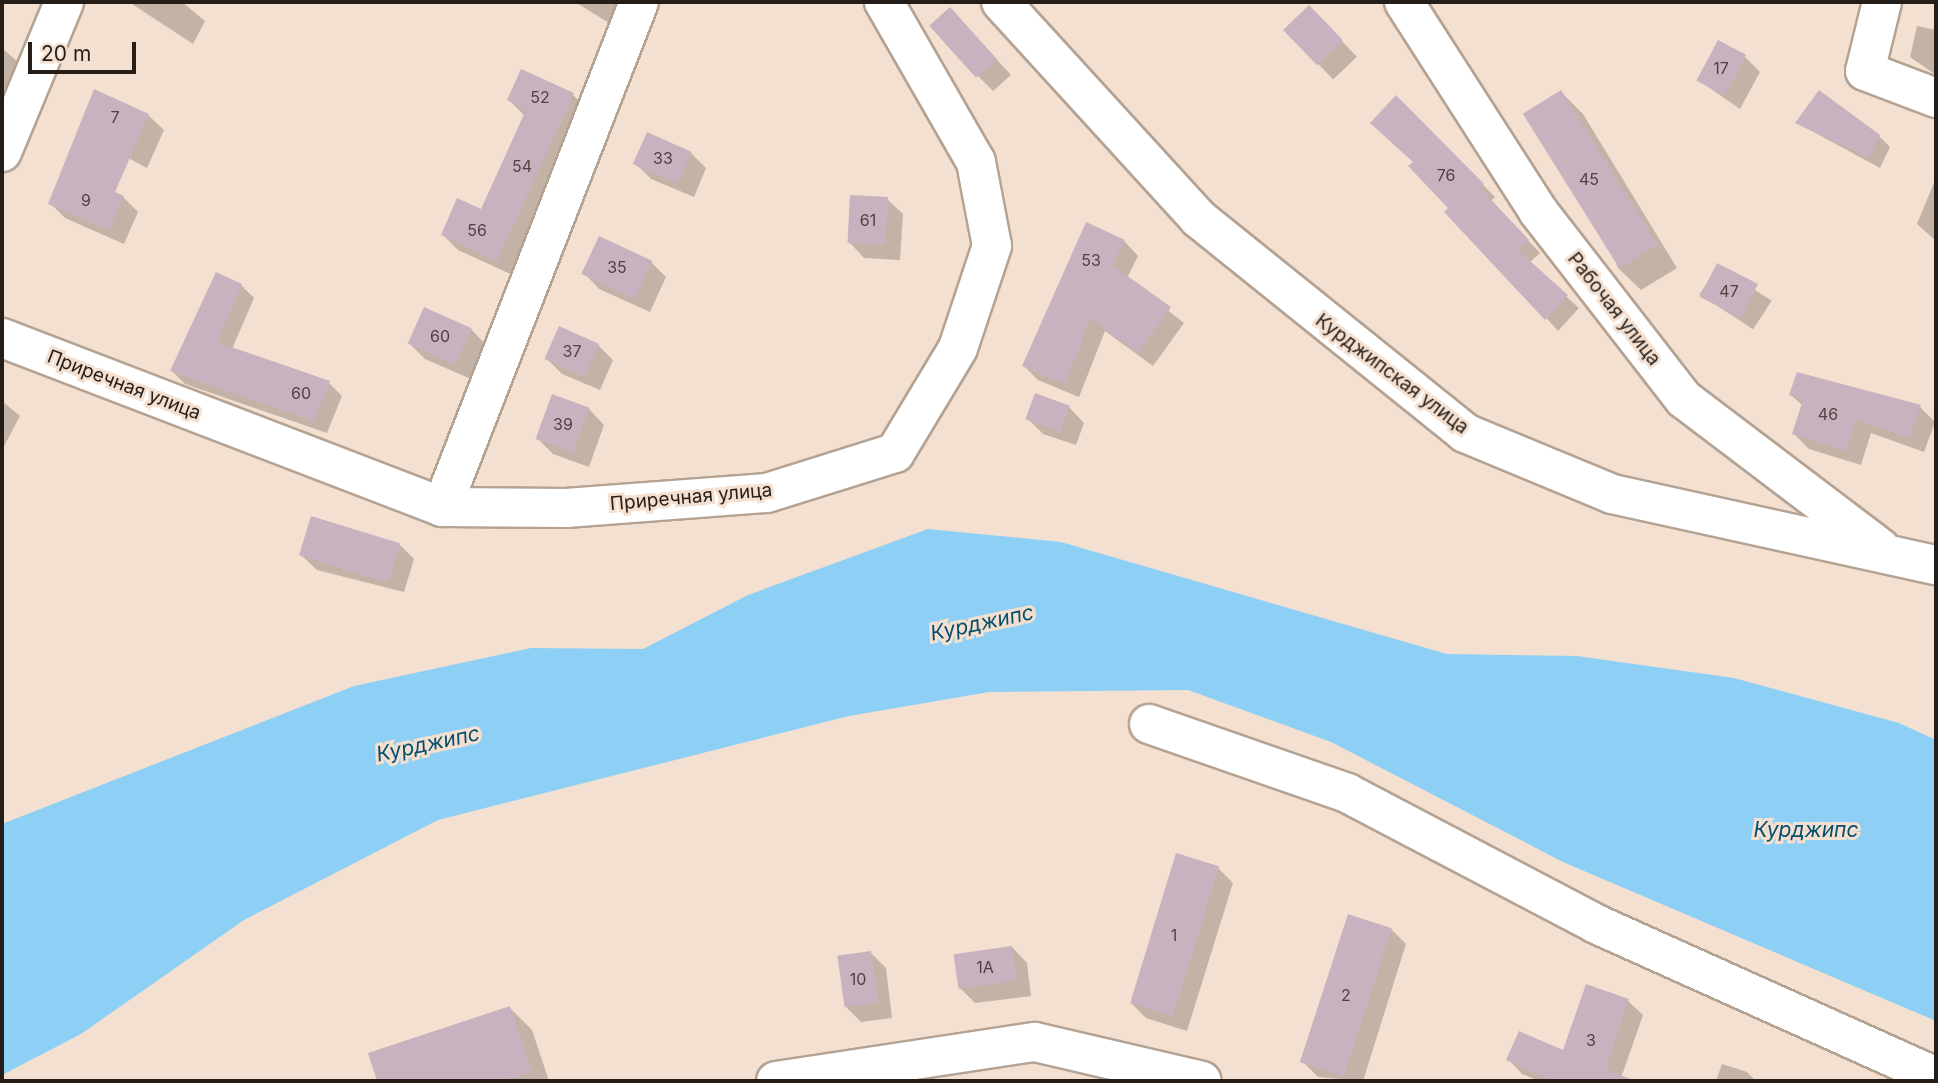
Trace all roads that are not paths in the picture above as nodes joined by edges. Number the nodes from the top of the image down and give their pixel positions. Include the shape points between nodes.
1 (64, 2) edge
2 (639, 2) edge
3 (884, 2) edge
4 (1001, 2) edge
5 (1404, 2) edge
6 (1882, 2) edge
7 (1936, 98) edge
8 (2, 152) edge
9 (2, 338) edge
10 (442, 507) junction
11 (1890, 556) junction
12 (1936, 565) edge
13 (1150, 724) dead end
14 (1936, 1077) edge
15 (776, 1081) edge
16 (1202, 1081) edge

1 - 8 street
2 - 10 street
3 - 10 street, Приречная улица via 976,162 992,246 958,348 895,453 766,493 566,508
4 - 11 street, Курджипская улица via 1198,218 1465,433 1612,494
5 - 11 street, Рабочая улица via 1538,211 1684,399
6 - 7 street via 1865,71
9 - 10 street, Приречная улица
11 - 12 street, Курджипская улица
13 - 14 street via 1347,793 1596,924
15 - 16 street via 1035,1042

